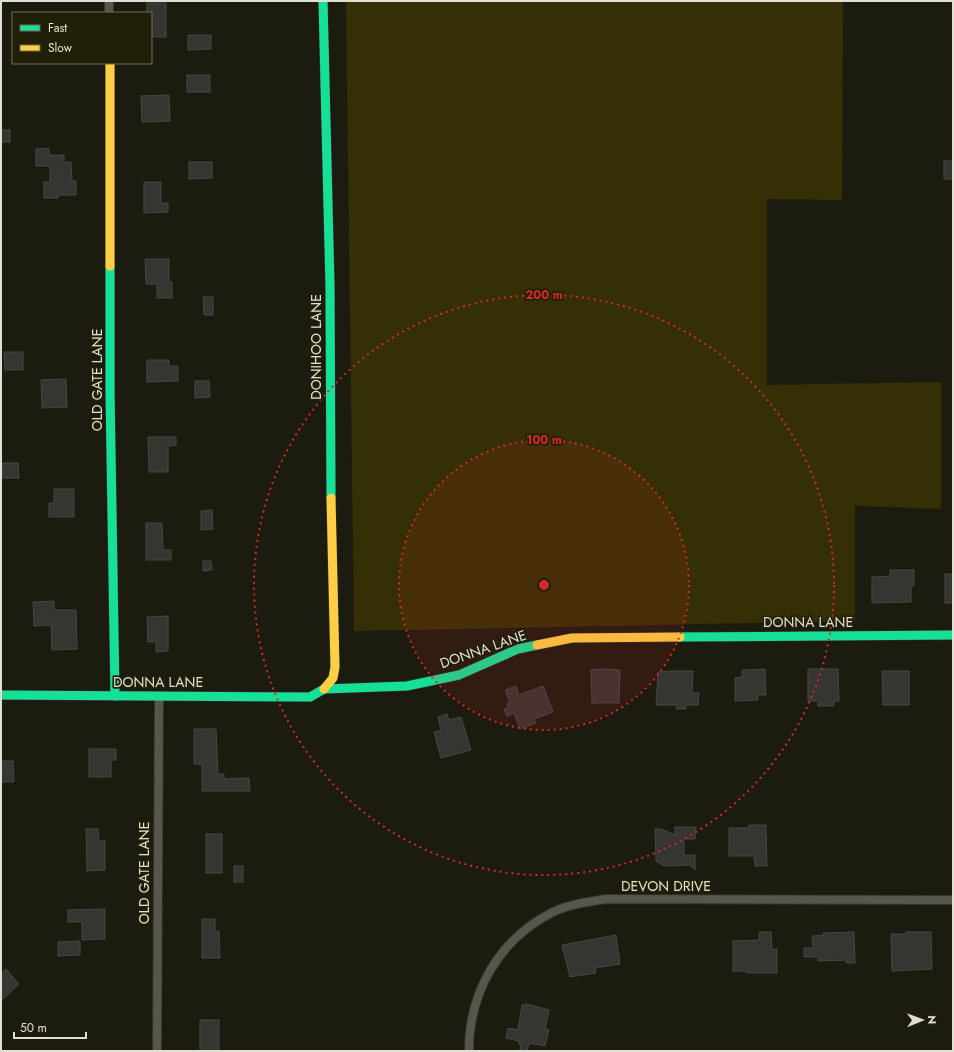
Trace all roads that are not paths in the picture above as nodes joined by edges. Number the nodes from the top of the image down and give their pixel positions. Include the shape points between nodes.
1 (109, 1) edge
2 (323, 1) edge
3 (109, 12) edge
4 (110, 64) edge
5 (953, 635) edge
6 (324, 689) junction
7 (1, 695) edge
8 (115, 696) junction
9 (159, 696) junction
10 (953, 900) edge
11 (157, 1051) edge
12 (469, 1051) edge

1 - 3 street
2 - 6 street, DONIHOO LANE via 330,278 331,529 335,667 333,678
4 - 8 street, OLD GATE LANE via 110,391
5 - 6 street, DONNA LANE via 572,638 518,649 459,675 407,686
6 - 9 street, DONNA LANE via 310,697
7 - 8 street, DONNA LANE
8 - 9 street, DONNA LANE
9 - 11 street, OLD GATE LANE
10 - 12 street, DEVON DRIVE via 606,899 579,903 553,912 529,927 508,945 485,977 473,1010

